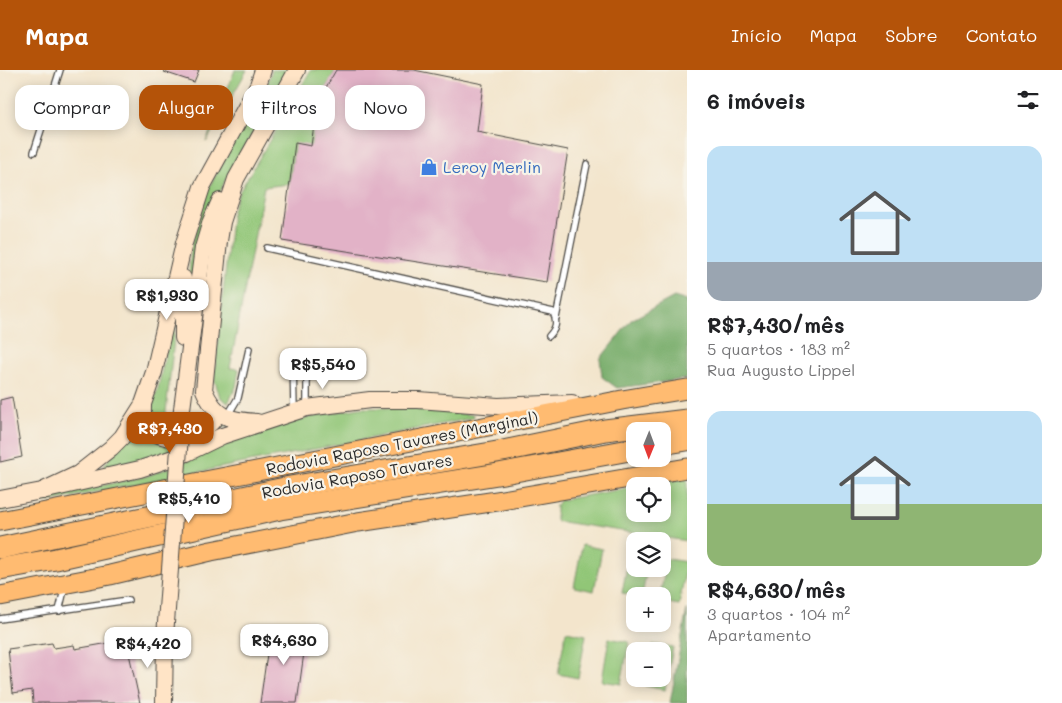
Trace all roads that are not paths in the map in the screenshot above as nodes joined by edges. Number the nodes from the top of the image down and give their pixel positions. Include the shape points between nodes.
1 (60, 70) edge
2 (264, 70) edge
3 (297, 70) edge
4 (34, 152) dead end
5 (587, 164) dead end
6 (236, 179) junction
7 (184, 243) junction
8 (267, 248) dead end
9 (556, 318) junction
10 (549, 336) dead end
11 (249, 349) dead end
12 (293, 361) dead end
13 (307, 363) dead end
14 (687, 389) edge
15 (622, 400) junction
16 (144, 404) junction
17 (182, 404) junction
18 (301, 410) junction
19 (222, 415) junction
20 (687, 420) edge
21 (264, 422) junction
22 (687, 440) edge
23 (671, 443) edge
24 (626, 451) edge
25 (687, 468) edge
26 (42, 491) junction
27 (0, 499) edge
28 (0, 521) edge
29 (0, 548) edge
30 (0, 569) edge
31 (66, 584) junction
32 (0, 596) edge
33 (128, 600) dead end
34 (59, 610) junction
35 (0, 620) edge
36 (164, 703) edge

1 - 4 lane
2 - 7 main road via 202,187
3 - 6 main road
5 - 9 lane
6 - 17 main road via 221,198 203,248
6 - 19 main road via 222,222 204,380 204,390 211,404
7 - 16 main road
7 - 17 main road
8 - 9 lane via 553,312
9 - 10 lane via 555,330
11 - 19 lane via 238,398
12 - 18 lane
13 - 18 lane
14 - 15 highway, Rodovia Raposo Tavares (Marginal)
15 - 18 main road via 498,406 370,400
15 - 28 highway, Rodovia Raposo Tavares (Marginal)
16 - 19 main road via 144,420 153,432 171,439 205,427
16 - 26 main road via 122,437 100,458 78,474
17 - 36 main road, bridge via 165,636
18 - 21 main road
19 - 21 main road
20 - 29 highway, Rodovia Raposo Tavares via 605,430 503,451 290,487
21 - 26 main road via 140,469
22 - 23 highway
24 - 30 highway, Rodovia Raposo Tavares via 280,509
25 - 31 highway via 358,522
26 - 27 main road
31 - 32 highway
31 - 34 lane
33 - 34 lane
34 - 35 lane

